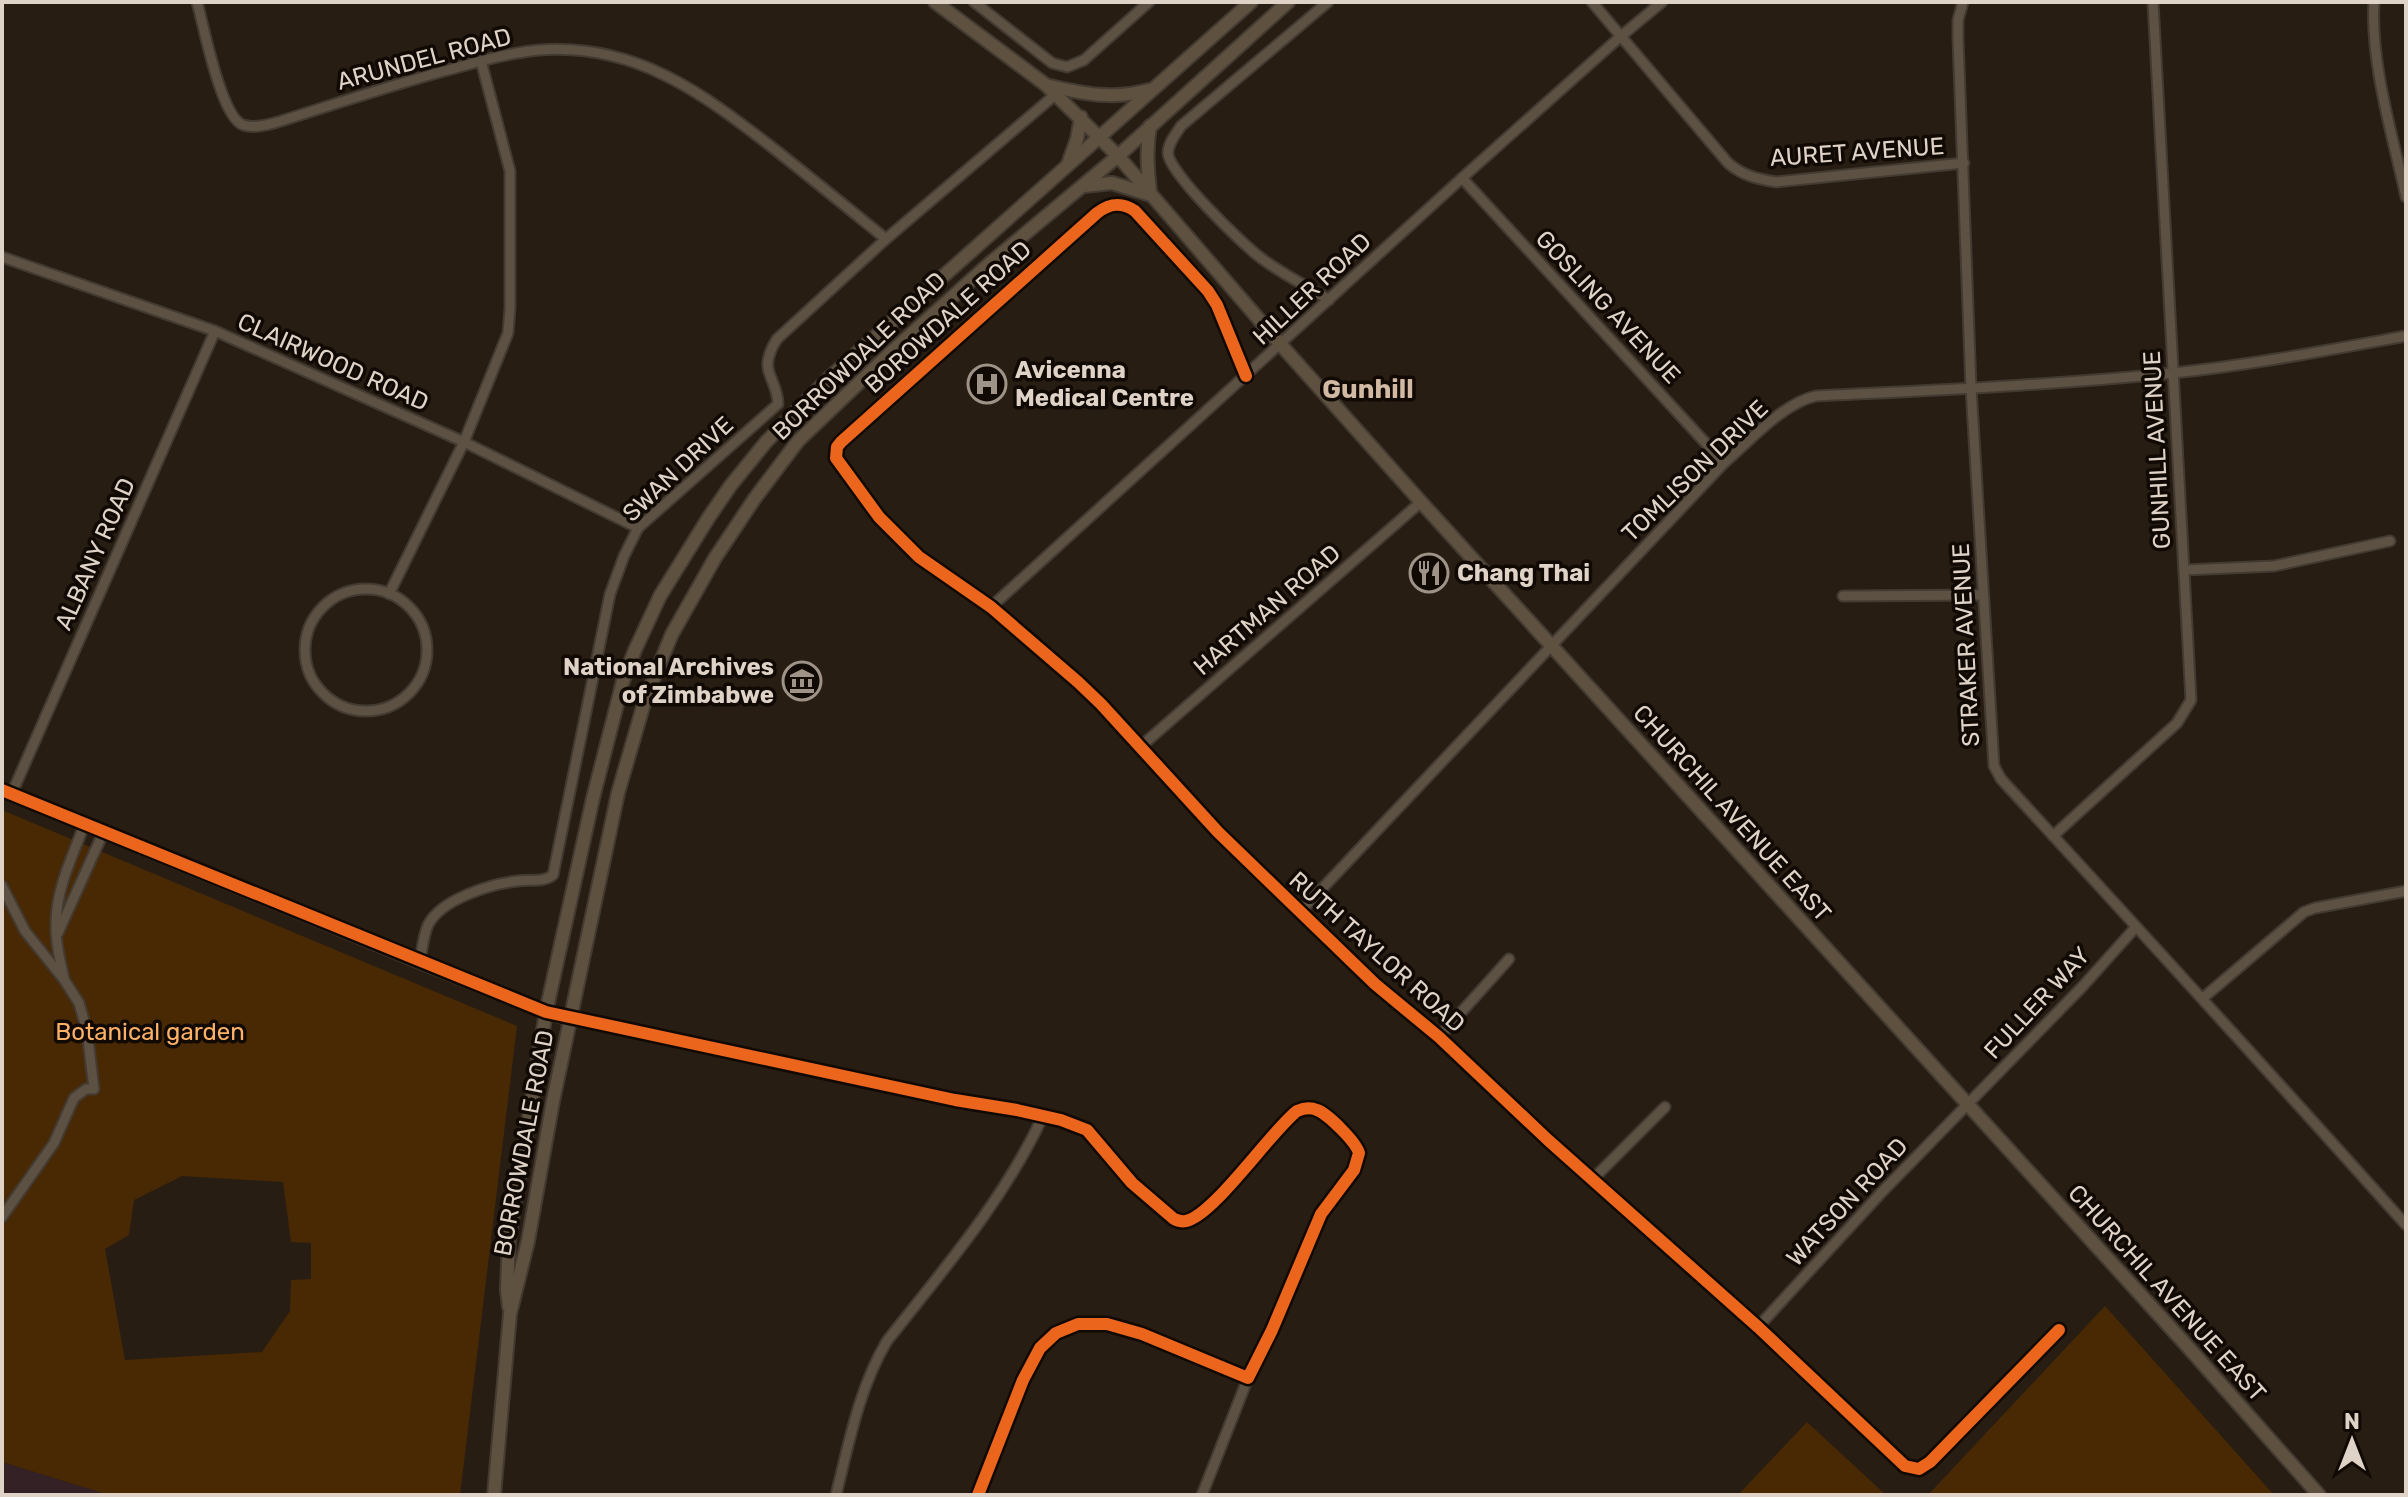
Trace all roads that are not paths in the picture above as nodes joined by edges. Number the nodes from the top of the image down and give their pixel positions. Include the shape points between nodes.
1 (197, 2) edge
2 (935, 2) edge
3 (974, 2) edge
4 (1149, 2) edge
5 (1251, 2) edge
6 (1288, 2) edge
7 (1328, 2) edge
8 (1592, 2) edge
9 (1662, 2) edge
10 (1963, 2) edge
11 (2153, 2) edge
12 (2374, 2) edge
13 (1620, 37) junction
14 (481, 61) junction
15 (1152, 89) junction
16 (1051, 90) junction
17 (1081, 117) junction
18 (1150, 126) junction
19 (1099, 137) junction
20 (1118, 156) junction
21 (1964, 163) junction
22 (1067, 167) junction
23 (1462, 178) junction
24 (1081, 187) junction
25 (1151, 195) junction
26 (2406, 197) edge
27 (886, 239) junction
28 (2, 257) edge
29 (1329, 300) junction
30 (215, 331) junction
31 (2406, 336) edge
32 (1281, 345) junction
33 (2173, 373) junction
34 (1246, 376) junction
35 (1971, 388) junction
36 (464, 442) junction
37 (836, 458) joint
38 (1724, 463) junction
39 (1421, 502) junction
40 (638, 528) junction
41 (2390, 541) dead end
42 (2184, 570) junction
43 (389, 594) junction
44 (1983, 595) junction
45 (1843, 596) dead end
46 (991, 607) junction
47 (1551, 645) junction
48 (1139, 748) junction
49 (7, 792) edge
50 (85, 823) junction
51 (104, 831) junction
52 (2053, 836) junction
53 (2, 886) edge
54 (2406, 891) edge
55 (1300, 912) junction
56 (2135, 928) junction
57 (57, 936) junction
58 (1509, 959) dead end
59 (420, 962) junction
60 (65, 981) junction
61 (2203, 998) junction
62 (546, 1012) junction
63 (570, 1019) junction
64 (1439, 1037) junction
65 (1967, 1106) junction
66 (1665, 1107) dead end
67 (1043, 1116) junction
68 (1593, 1179) junction
69 (2, 1217) edge
70 (2406, 1225) edge
71 (510, 1314) junction
72 (1758, 1327) junction
73 (2059, 1330) dead end
74 (1248, 1378) junction
75 (494, 1495) edge
76 (836, 1495) edge
77 (978, 1495) edge
78 (1202, 1495) edge
79 (2319, 1495) edge

1 - 14 street, ARUNDEL ROAD via 223,98 241,125 281,121
2 - 16 main road, CHURCHIL AVENUE EAST
3 - 4 street via 1052,63 1067,67 1084,60
5 - 15 main road, BORROWDALE ROAD
6 - 18 main road, BORROWDALE ROAD
7 - 29 street via 1181,126 1168,152 1169,163 1261,259
8 - 13 street, AURET AVENUE
9 - 13 street, HILLER ROAD
10 - 21 street, STRAKER AVENUE via 1958,39
11 - 33 street, GUNHILL AVENUE
12 - 26 street via 2376,53
13 - 21 street, AURET AVENUE via 1728,163 1755,179 1776,182
13 - 23 street, HILLER ROAD
14 - 27 street, ARUNDEL ROAD via 567,50 622,58 663,73 728,113
14 - 36 street via 510,171 510,320
15 - 16 main road via 1113,97
15 - 19 main road, BORROWDALE ROAD
16 - 17 main road, CHURCHIL AVENUE EAST
16 - 27 street, SWAN DRIVE
17 - 19 main road, CHURCHIL AVENUE EAST
17 - 22 main road
18 - 20 main road, BORROWDALE ROAD
18 - 25 main road
19 - 20 main road, CHURCHIL AVENUE EAST
19 - 22 main road, BORROWDALE ROAD
20 - 24 main road, BORROWDALE ROAD
20 - 25 main road, CHURCHIL AVENUE EAST
21 - 35 street, STRAKER AVENUE
22 - 62 main road, BORROWDALE ROAD via 879,331 777,431 731,485 671,576 619,694
23 - 29 street, HILLER ROAD
23 - 38 street, GOSLING AVENUE
24 - 25 main road via 1112,183
24 - 63 main road, BORROWDALE ROAD via 989,264 798,441 715,558 672,634 645,700 618,793
25 - 32 main road, CHURCHIL AVENUE EAST
27 - 40 street, SWAN DRIVE via 777,339 768,362 778,404
28 - 30 street, CLAIRWOOD ROAD
29 - 32 street, HILLER ROAD
30 - 36 street, CLAIRWOOD ROAD
30 - 49 street, ALBANY ROAD
31 - 33 street, TOMLISON DRIVE
32 - 34 street, HILLER ROAD
32 - 39 main road, CHURCHIL AVENUE EAST
33 - 35 street, TOMLISON DRIVE
33 - 42 street, GUNHILL AVENUE
34 - 37 street, BOROWDALE ROAD via 1217,305 1135,211 1110,205 841,442
34 - 46 street, HILLER ROAD
35 - 38 street, TOMLISON DRIVE via 1802,399
35 - 44 street, STRAKER AVENUE
36 - 40 street, CLAIRWOOD ROAD
36 - 43 street
37 - 46 street, RUTH TAYLOR ROAD via 879,517 919,557
38 - 47 street, TOMLISON DRIVE
39 - 47 main road, CHURCHIL AVENUE EAST
39 - 48 street, HARTMAN ROAD
40 - 59 street, SWAN DRIVE via 610,594 553,875 487,887 444,908 428,926
41 - 42 street via 2274,566
42 - 52 street, GUNHILL AVENUE via 2192,690 2186,713
43 - 43 street via 406,603 426,636 423,674 398,703 361,712 343,707 313,683 304,646 309,627 319,611 342,594 370,589
44 - 45 street
44 - 52 street, STRAKER AVENUE via 1994,766
46 - 48 street, RUTH TAYLOR ROAD via 1101,704
47 - 55 street, TOMLISON DRIVE
47 - 65 main road, CHURCHIL AVENUE EAST
48 - 55 street, RUTH TAYLOR ROAD
49 - 50 main road
50 - 51 main road
50 - 57 street via 62,884
51 - 57 street
51 - 59 main road
52 - 56 street, STRAKER AVENUE
53 - 60 street via 25,931
54 - 61 street via 2304,912
55 - 64 street, RUTH TAYLOR ROAD
56 - 61 street, STRAKER AVENUE
56 - 65 street, FULLER WAY
57 - 60 street
58 - 64 street
59 - 62 main road
60 - 69 street via 83,1014 94,1089 74,1098 54,1143
61 - 70 street, STRAKER AVENUE
62 - 63 main road
62 - 71 main road, BORROWDALE ROAD via 509,1238
63 - 67 street
63 - 71 main road, BORROWDALE ROAD
64 - 68 street, RUTH TAYLOR ROAD
65 - 72 street, WATSON ROAD
65 - 79 main road, CHURCHIL AVENUE EAST
66 - 68 street
67 - 74 street via 1087,1130 1132,1183 1180,1221 1196,1216 1214,1200 1297,1111 1312,1108 1324,1113 1358,1147 1354,1170 1321,1214
67 - 76 street via 976,1229 880,1353 863,1393
68 - 72 street, RUTH TAYLOR ROAD
71 - 75 main road, BORROWDALE ROAD
72 - 73 street, RUTH TAYLOR ROAD via 1905,1466 1919,1469
74 - 77 street via 1107,1324 1078,1324 1056,1333 1040,1348 1023,1380
74 - 78 street

